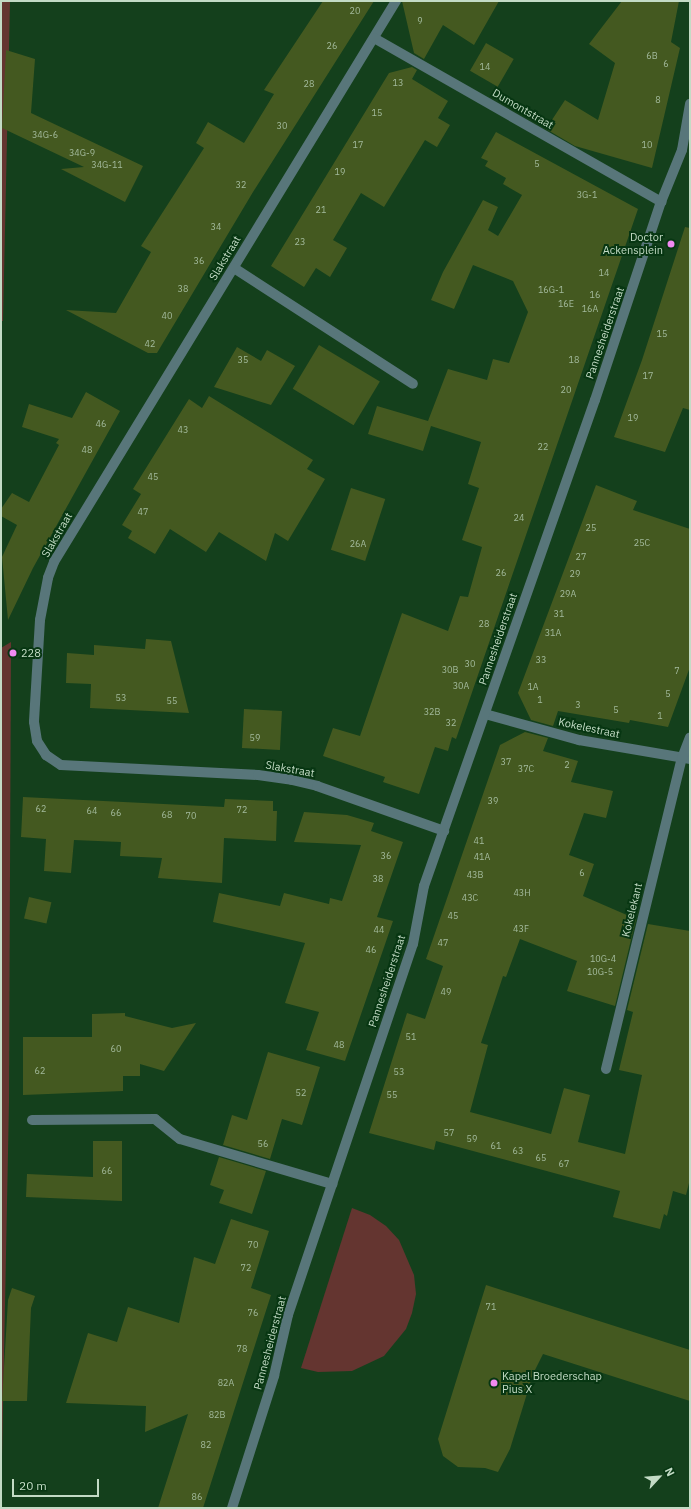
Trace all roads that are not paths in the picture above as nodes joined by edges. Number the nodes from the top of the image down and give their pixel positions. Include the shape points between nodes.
1 (396, 1) edge
2 (374, 38) junction
3 (690, 104) edge
4 (686, 152) edge
5 (661, 202) junction
6 (234, 268) junction
7 (413, 384) dead end
8 (485, 714) junction
9 (690, 737) edge
10 (686, 759) edge
11 (444, 831) junction
12 (606, 1069) dead end
13 (32, 1120) dead end
14 (332, 1184) junction
15 (232, 1508) edge

1 - 2 street, Slakstraat
2 - 5 street, Dumontstraat
2 - 6 street, Slakstraat
3 - 4 street, Pannesheiderstraat
4 - 5 street, Pannesheiderstraat
5 - 8 street, Pannesheiderstraat
6 - 7 street
6 - 11 street, Slakstraat via 54,562 48,578 40,620 34,722 37,741 46,755 61,765 258,775 292,780 317,786
8 - 10 street, Kokelestraat via 579,740
8 - 11 street, Pannesheiderstraat
9 - 10 street, Kokelekant
10 - 12 street, Kokelekant
11 - 14 street, Pannesheiderstraat via 424,886 413,944
13 - 14 street via 155,1119 180,1139
14 - 15 street, Pannesheiderstraat via 288,1315 274,1376

